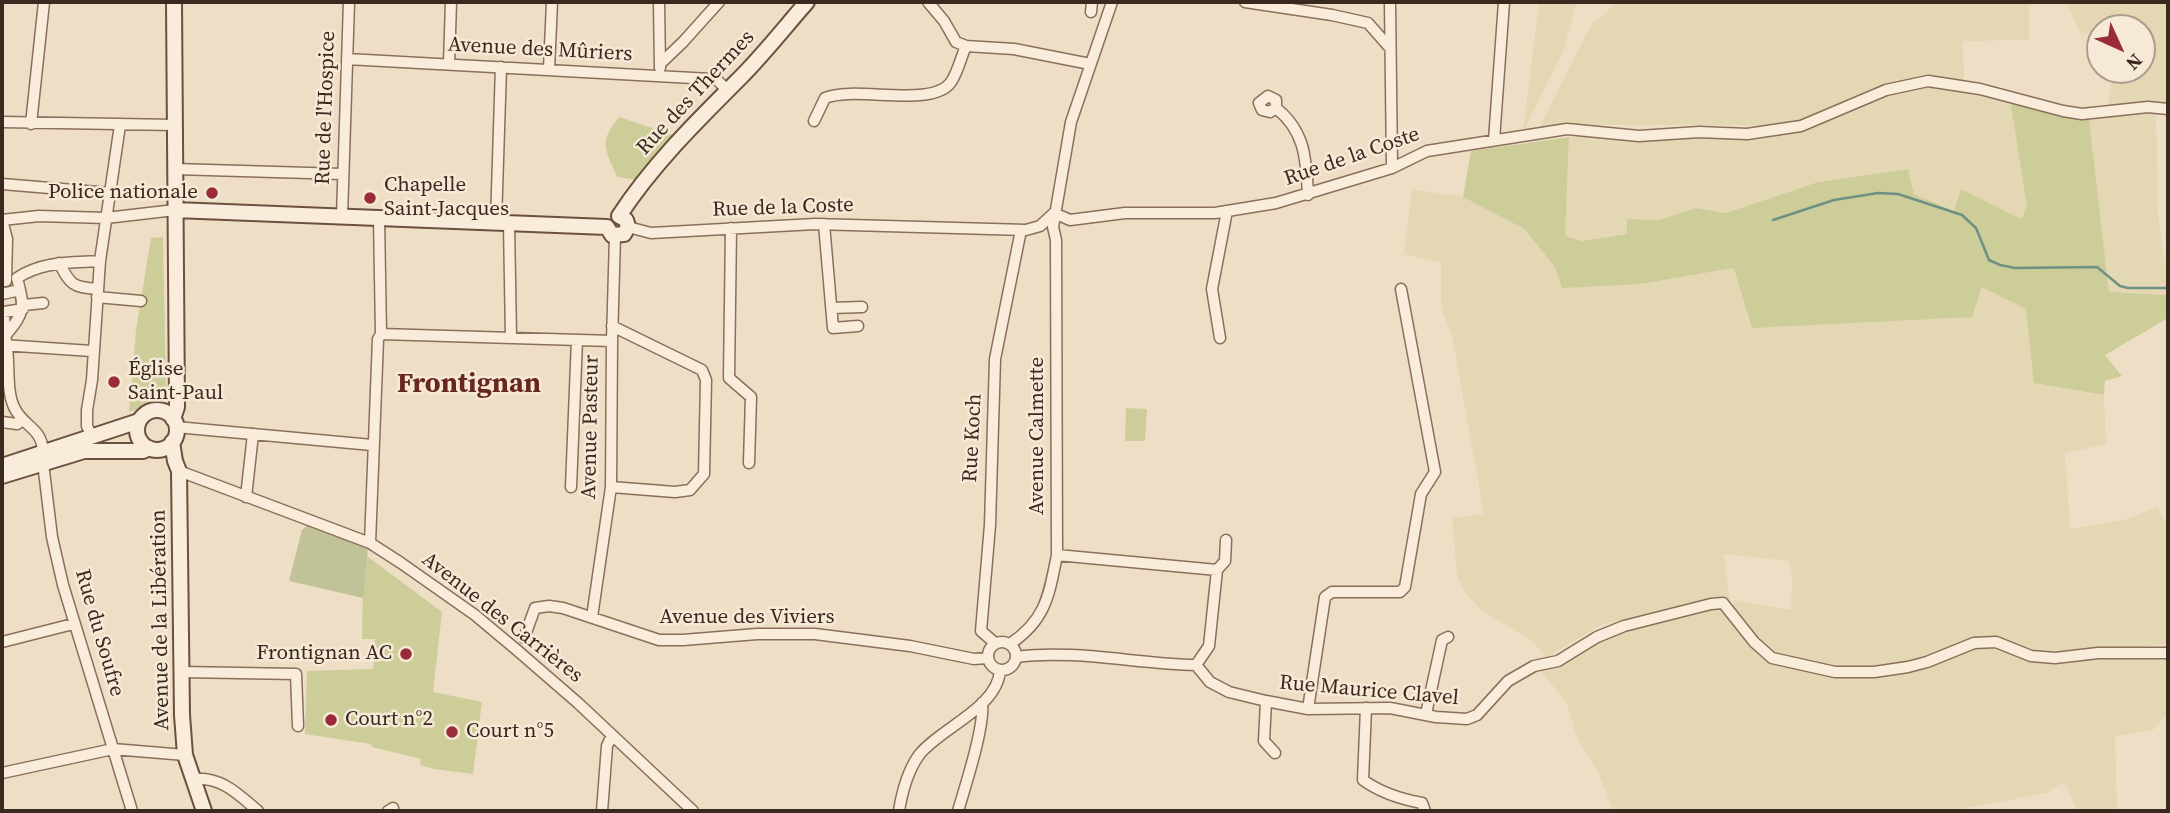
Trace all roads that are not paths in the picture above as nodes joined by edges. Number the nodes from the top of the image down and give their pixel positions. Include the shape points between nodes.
1 (44, 2) edge
2 (174, 2) edge
3 (349, 2) edge
4 (451, 2) edge
5 (552, 2) edge
6 (659, 2) edge
7 (719, 2) edge
8 (807, 2) edge
9 (928, 2) edge
10 (1112, 2) edge
11 (1248, 2) edge
12 (1390, 2) edge
13 (1504, 2) edge
14 (1390, 24) junction
15 (1375, 29) junction
16 (966, 46) junction
17 (1390, 48) junction
18 (347, 59) junction
19 (449, 64) junction
20 (660, 64) junction
21 (1090, 64) junction
22 (501, 67) junction
23 (548, 69) junction
24 (659, 77) junction
25 (727, 90) junction
26 (1276, 108) dead end
27 (2168, 109) edge
28 (814, 121) dead end
29 (2, 122) edge
30 (31, 124) junction
31 (120, 125) junction
32 (176, 125) junction
33 (1494, 140) junction
34 (175, 169) junction
35 (1392, 169) junction
36 (342, 174) junction
37 (2, 184) edge
38 (110, 193) junction
39 (1308, 195) junction
40 (175, 210) junction
41 (1227, 211) junction
42 (1054, 213) junction
43 (342, 216) junction
44 (106, 218) junction
45 (379, 218) junction
46 (2, 220) edge
47 (624, 221) junction
48 (502, 223) junction
49 (824, 224) junction
50 (731, 228) junction
51 (1021, 230) junction
52 (611, 232) junction
53 (100, 261) junction
54 (59, 263) junction
55 (17, 278) junction
56 (4, 282) edge
57 (1401, 289) dead end
58 (20, 290) junction
59 (97, 293) junction
60 (2, 294) edge
61 (141, 301) dead end
62 (43, 303) dead end
63 (23, 307) junction
64 (862, 307) dead end
65 (832, 308) junction
66 (612, 326) junction
67 (858, 326) dead end
68 (381, 334) junction
69 (511, 337) junction
70 (1220, 338) dead end
71 (577, 340) junction
72 (611, 341) junction
73 (5, 342) edge
74 (92, 351) junction
75 (6, 385) edge
76 (176, 385) junction
77 (157, 410) junction
78 (23, 420) junction
79 (139, 421) junction
80 (2, 422) edge
81 (175, 423) junction
82 (253, 434) junction
83 (92, 437) junction
84 (172, 442) junction
85 (372, 445) junction
86 (153, 449) junction
87 (102, 452) junction
88 (43, 457) junction
89 (748, 463) dead end
90 (2, 466) edge
91 (177, 466) junction
92 (2, 476) edge
93 (571, 486) dead end
94 (611, 487) junction
95 (246, 497) junction
96 (1226, 540) dead end
97 (370, 543) junction
98 (1057, 555) junction
99 (1217, 570) junction
100 (592, 617) junction
101 (74, 624) junction
102 (1448, 637) dead end
103 (524, 638) dead end
104 (2, 642) edge
105 (995, 643) junction
106 (1010, 643) junction
107 (2168, 653) edge
108 (1016, 657) junction
109 (987, 658) junction
110 (1196, 665) junction
111 (1000, 670) junction
112 (182, 672) junction
113 (1266, 701) junction
114 (982, 703) junction
115 (1366, 708) junction
116 (1308, 709) junction
117 (1426, 714) junction
118 (298, 726) dead end
119 (612, 735) junction
120 (113, 749) junction
121 (1275, 753) dead end
122 (186, 755) junction
123 (2, 773) edge
124 (193, 779) junction
125 (684, 808) edge
126 (132, 811) edge
127 (204, 811) edge
128 (258, 811) edge
129 (602, 811) edge
130 (693, 811) edge
131 (899, 811) edge
132 (958, 811) edge
133 (1425, 811) edge

1 - 30 street
2 - 32 main road
3 - 18 street, Rue de l'Hospice
4 - 19 street
5 - 23 street
6 - 20 street
7 - 20 street
8 - 25 main road, Rue des Thermes
9 - 16 street via 956,42
10 - 21 street, Avenue Calmette
11 - 15 street via 1332,15 1368,23
12 - 14 street
13 - 33 street
14 - 15 street
14 - 17 street
15 - 17 street
16 - 21 street via 1014,49
16 - 28 street via 952,82 942,90 901,97 836,93 825,98
17 - 35 street
18 - 19 street, Avenue des Mûriers
18 - 36 street, Rue de l'Hospice
19 - 22 street, Avenue des Mûriers
20 - 24 street
21 - 42 street, Avenue Calmette via 1071,122
22 - 23 street, Avenue des Mûriers
22 - 48 street
23 - 24 street, Avenue des Mûriers
24 - 25 street, Avenue des Mûriers via 717,80
25 - 47 main road, Rue des Thermes via 679,138
26 - 39 street via 1302,141
27 - 33 street, Rue de la Coste via 2082,114 1928,81 1886,90 1801,127 1747,134 1639,135 1567,129
29 - 30 street
30 - 31 street
31 - 32 street
31 - 38 street
32 - 34 main road
33 - 35 street, Rue de la Coste via 1427,151
34 - 36 street
34 - 40 main road
35 - 39 street, Rue de la Coste
36 - 43 street, Rue de l'Hospice
37 - 38 street
38 - 44 street
39 - 41 street, Rue de la Coste
40 - 43 main road
40 - 44 street
40 - 76 main road
41 - 42 street, Rue de la Coste via 1125,213 1070,220
41 - 70 street via 1212,289
42 - 51 street, Rue de la Coste via 1040,226
42 - 98 street, Avenue Calmette
43 - 45 main road
44 - 46 street
44 - 53 street
45 - 48 main road
45 - 68 street
46 - 56 street
47 - 50 street, Rue de la Coste via 651,233
47 - 52 main road, Rue des Thermes via 624,234
48 - 52 main road
48 - 69 street
49 - 50 street, Rue de la Coste
49 - 51 street, Rue de la Coste
49 - 65 street
50 - 89 street via 729,378 751,397
51 - 105 street, Rue Koch via 995,359 990,525 981,631
52 - 66 street, Avenue Pasteur
53 - 54 street
53 - 59 street
54 - 55 street
54 - 59 street via 70,283
55 - 56 street
55 - 58 street
57 - 116 street via 1434,472 1421,494 1405,587 1400,592 1332,592 1325,597
58 - 60 street
58 - 63 street
59 - 61 street
59 - 74 street
62 - 63 street
63 - 73 street
63 - 73 street via 4,312
64 - 65 street
65 - 67 street via 833,328
66 - 72 street, Avenue Pasteur
66 - 94 street via 702,370 706,380 704,474 690,490
68 - 69 street
68 - 85 street via 377,339
69 - 71 street
71 - 72 street
71 - 93 street
72 - 94 street, Avenue Pasteur
73 - 74 street
73 - 75 street
74 - 83 street via 87,426
75 - 78 street
76 - 77 main road
76 - 81 main road
77 - 79 main road
77 - 81 main road via 169,414
78 - 80 street
78 - 88 street via 40,435
79 - 83 main road
79 - 86 main road via 137,433 144,445
81 - 82 street
81 - 84 main road
82 - 85 street
82 - 95 street
83 - 87 main road
83 - 88 main road
84 - 86 main road
84 - 91 main road, Avenue de la Libération
85 - 97 street
86 - 87 main road
86 - 91 main road
87 - 88 main road
88 - 90 main road
88 - 92 main road
88 - 101 street, Rue du Soufre via 52,537
91 - 95 street, Avenue des Carrières
91 - 112 main road, Avenue de la Libération
94 - 100 street, Avenue Pasteur
95 - 97 street, Avenue des Carrières
96 - 99 street via 1225,561
97 - 119 street, Avenue des Carrières via 475,615
98 - 99 street
98 - 106 street, Avenue Calmette via 1042,611 1031,629
99 - 110 street via 1209,646
100 - 103 street, Avenue des Viviers via 550,606 535,608
100 - 109 street, Avenue des Viviers via 659,640 815,634
101 - 104 street
101 - 120 street, Rue du Soufre
102 - 117 street via 1442,640
105 - 106 street
105 - 109 street
106 - 108 street
107 - 117 street, Rue Maurice Clavel via 2055,658 2031,656 1996,642 1974,643 1908,667 1835,672 1772,658 1723,603 1624,626 1597,637 1558,662 1534,666 1508,681 1477,715 1456,720
108 - 110 street via 1053,653
108 - 111 street via 1013,665
109 - 111 street
110 - 113 street, Rue Maurice Clavel via 1210,682 1229,692
111 - 114 street
112 - 118 street via 296,674
112 - 122 main road, Avenue de la Libération
113 - 116 street, Rue Maurice Clavel
113 - 121 street via 1264,741
114 - 131 street via 919,755 903,789
114 - 132 street
115 - 116 street, Rue Maurice Clavel
115 - 117 street, Rue Maurice Clavel
115 - 133 street via 1363,780 1400,799 1422,803
119 - 125 street, Avenue des Carrières
119 - 129 street via 607,746
120 - 122 street
120 - 123 street
120 - 126 street, Rue du Soufre
122 - 124 main road, Avenue de la Libération
124 - 127 main road, Avenue de la Libération
124 - 128 street via 208,777 224,784
125 - 130 street, Avenue des Carrières

